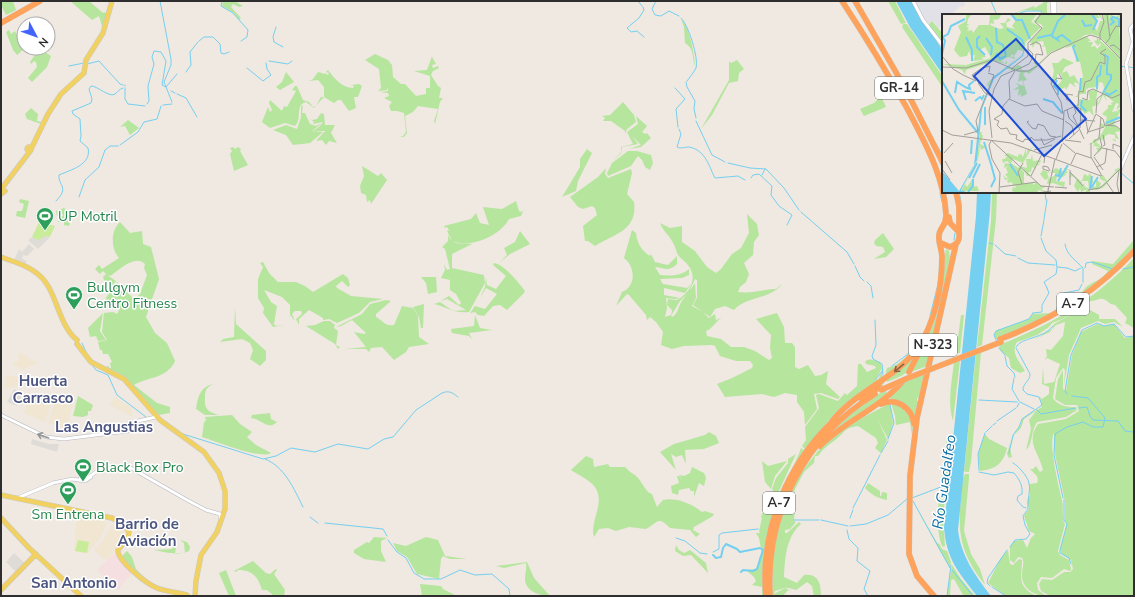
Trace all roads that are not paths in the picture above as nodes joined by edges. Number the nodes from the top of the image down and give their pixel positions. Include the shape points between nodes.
1 (40, 1) edge
2 (112, 1) edge
3 (842, 1) edge
4 (845, 1) edge
5 (914, 1) edge
6 (1053, 1) edge
7 (856, 2) edge
8 (1054, 14) edge
9 (1, 23) edge
10 (1134, 24) edge
11 (942, 45) edge
12 (1134, 110) edge
13 (1134, 137) edge
14 (942, 161) edge
15 (1121, 168) edge
16 (942, 178) edge
17 (942, 189) edge
18 (2, 192) edge
19 (943, 193) edge
20 (946, 193) edge
21 (956, 193) edge
22 (955, 225) junction
23 (945, 226) junction
24 (941, 242) junction
25 (956, 244) junction
26 (949, 247) junction
27 (1134, 251) edge
28 (1134, 255) edge
29 (1, 258) edge
30 (952, 258) junction
31 (1000, 341) junction
32 (909, 372) dead end
33 (902, 382) dead end
34 (880, 389) junction
35 (890, 399) junction
36 (1, 415) edge
37 (154, 416) junction
38 (830, 424) junction
39 (914, 432) junction
40 (105, 470) junction
41 (80, 477) junction
42 (795, 477) junction
43 (1, 495) edge
44 (19, 499) junction
45 (1, 518) edge
46 (219, 525) junction
47 (36, 554) junction
48 (1, 590) edge
49 (187, 595) edge
50 (81, 596) edge
51 (766, 596) edge
52 (770, 596) edge
53 (934, 596) edge

1 - 9 highway
2 - 18 main road via 103,33 86,60 84,73 61,94 26,158
3 - 17 highway, GR-14 via 892,81 930,154
4 - 16 highway, GR-14 via 903,95 936,160
5 - 11 street via 923,20
6 - 8 street
7 - 14 highway via 905,88
10 - 12 street via 1130,28 1133,43 1126,64
13 - 15 street
19 - 23 highway, GR-14
20 - 22 highway via 949,220
21 - 22 highway via 959,206
22 - 23 highway
22 - 25 highway via 959,232
23 - 24 highway via 939,235
24 - 26 highway
24 -> 38 highway via 939,290 922,342 904,364 861,394
25 - 26 highway
25 - 30 highway, N-323
26 - 30 highway, N-323 via 953,250
26 - 32 highway via 944,250 942,285 933,321
27 - 31 highway, A-7 via 1101,284 1071,305 1040,323
28 - 31 highway, A-7 via 1103,286 1073,308 1041,326
29 - 37 main road via 30,271 45,283 77,342 91,362 124,379
30 - 39 highway, N-323
31 - 34 highway, A-7, bridge
33 - 35 highway
34 - 38 highway, A-7 via 850,406
34 - 42 highway, A-7 via 831,429
35 - 39 highway via 909,412 913,419
35 - 42 highway via 840,429 824,443
37 -> 36 street via 137,422 128,431 71,439 40,435
37 - 46 main road via 201,450 216,468 226,497
38 - 51 highway, A-7 via 799,462 778,506 766,553
39 - 53 highway, N-323 via 908,526 909,554 917,576
40 - 41 street
40 - 41 street via 85,481
40 - 46 street via 129,467 137,470 206,510 220,514
41 - 44 street via 52,483
42 - 52 highway, A-7 via 782,507 774,537 770,561
43 - 44 main road
44 - 49 main road via 119,521 129,532 118,550 121,560 150,585 163,591
45 - 47 main road
46 - 49 main road via 201,555 196,581
47 - 48 main road
47 - 50 main road

